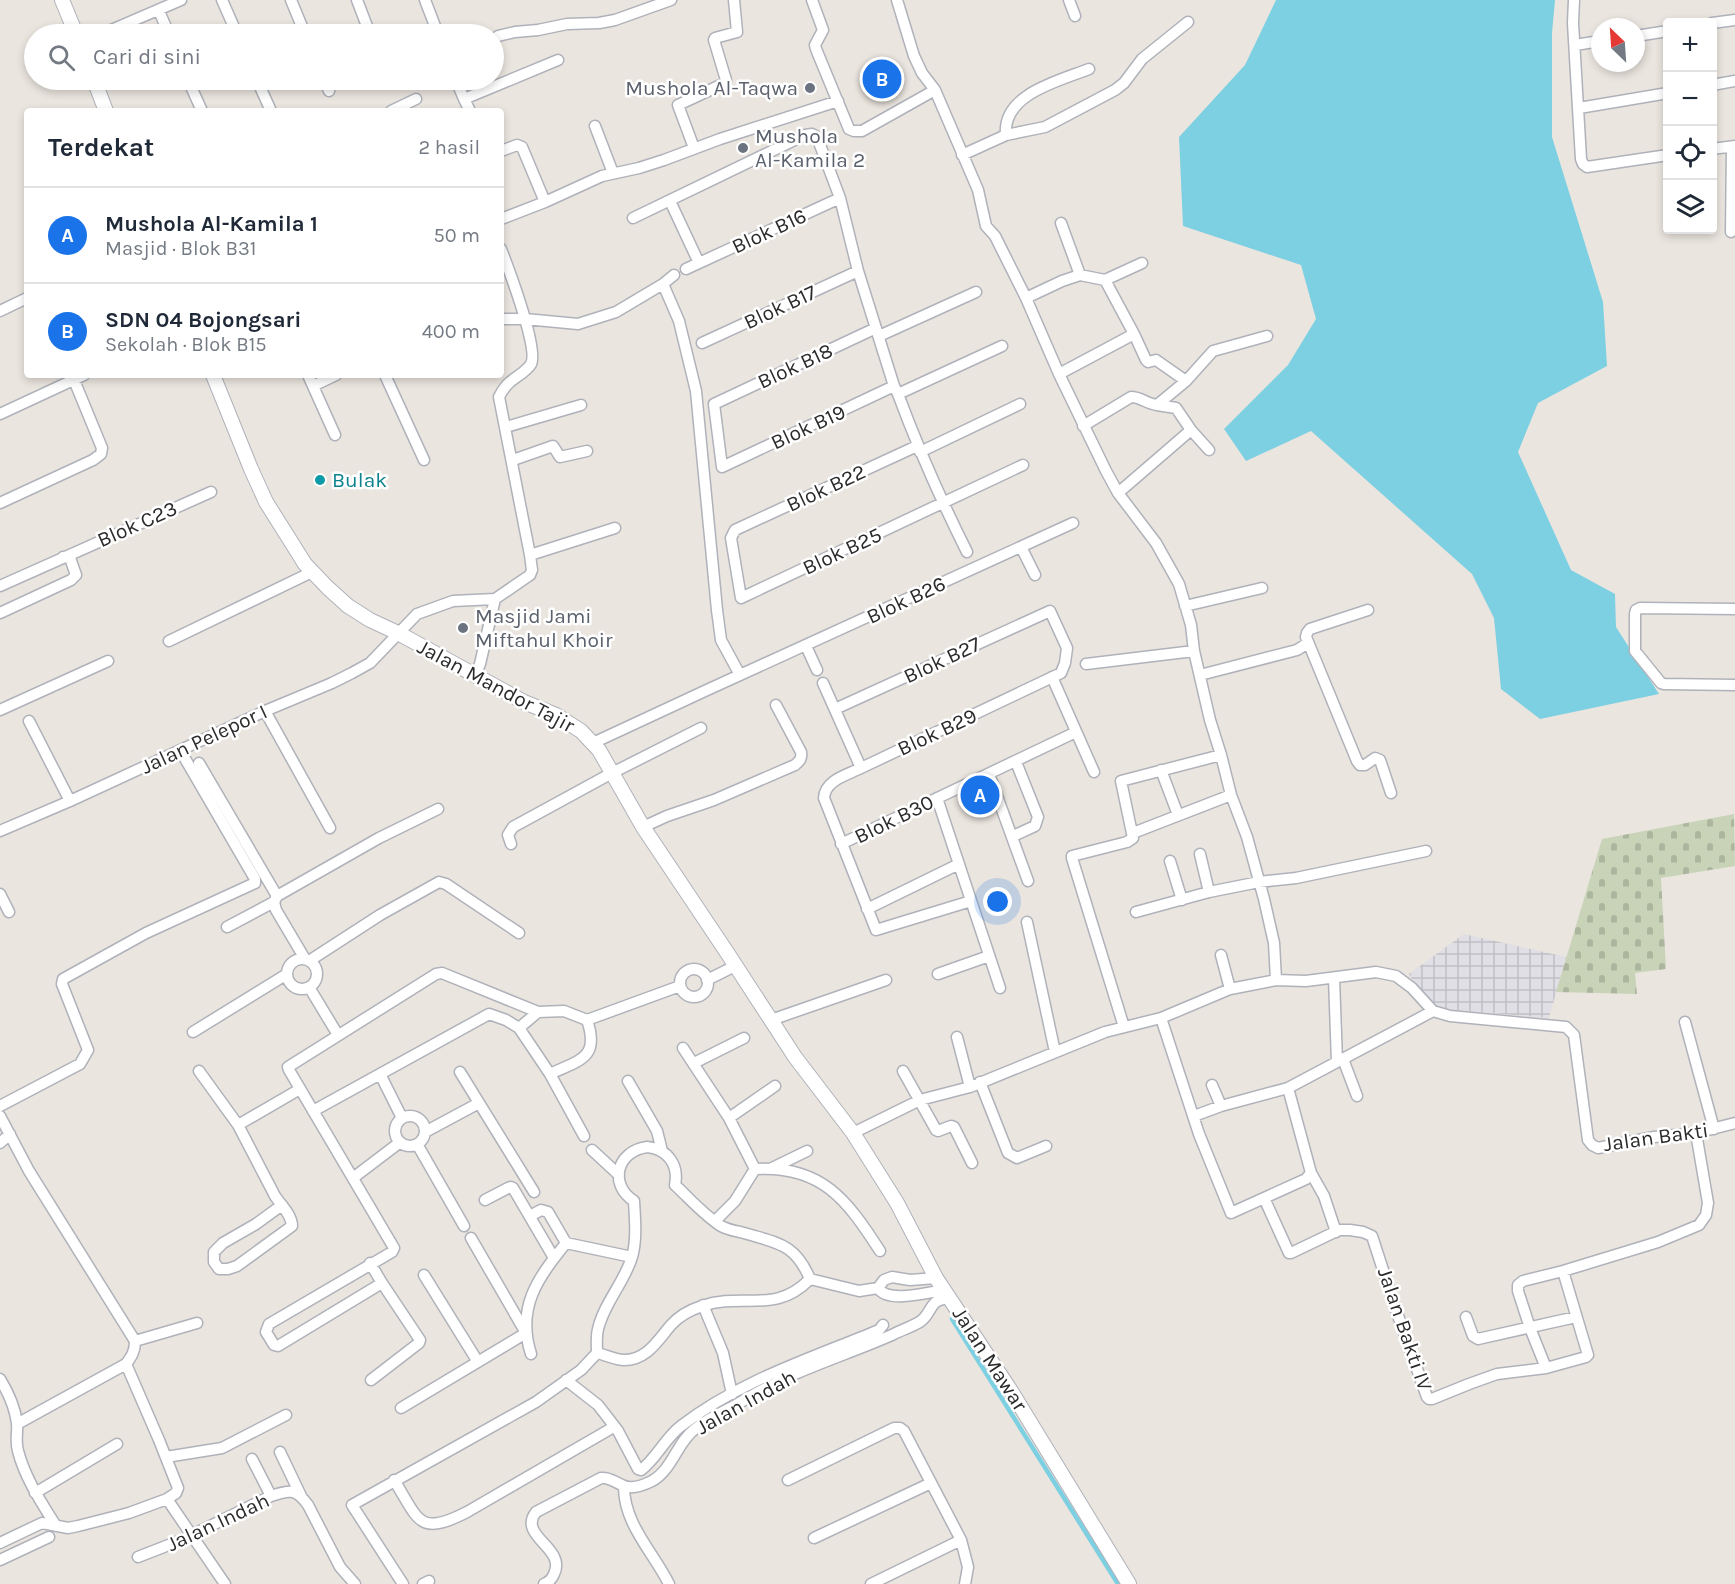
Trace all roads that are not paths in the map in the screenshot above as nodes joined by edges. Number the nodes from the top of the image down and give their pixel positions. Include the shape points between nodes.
1 (62, 0) edge
2 (182, 0) edge
3 (222, 0) edge
4 (291, 0) edge
5 (357, 0) edge
6 (425, 0) edge
7 (671, 0) edge
8 (734, 0) edge
9 (812, 0) edge
10 (897, 0) edge
11 (1069, 0) edge
12 (1574, 0) edge
13 (159, 11) junction
14 (1075, 16) dead end
15 (1735, 20) edge
16 (1188, 21) dead end
17 (1717, 22) edge
18 (72, 24) edge
19 (127, 24) edge
20 (165, 24) edge
21 (233, 24) edge
22 (301, 24) edge
23 (366, 24) edge
24 (434, 24) edge
25 (1663, 31) edge
26 (1645, 34) edge
27 (504, 35) edge
28 (1591, 42) edge
29 (1575, 45) junction
30 (558, 60) dead end
31 (1089, 69) dead end
32 (1735, 81) edge
33 (504, 82) edge
34 (1717, 84) edge
35 (98, 90) edge
36 (192, 90) edge
37 (262, 90) edge
38 (460, 90) edge
39 (486, 90) edge
40 (936, 90) junction
41 (1663, 94) edge
42 (416, 99) dead end
43 (464, 99) junction
44 (838, 101) junction
45 (105, 108) edge
46 (200, 108) edge
47 (270, 108) edge
48 (397, 108) edge
49 (468, 108) edge
50 (1579, 108) junction
51 (595, 126) dead end
52 (1006, 135) junction
53 (1733, 146) edge
54 (694, 148) junction
55 (1717, 148) edge
56 (504, 150) edge
57 (962, 155) junction
58 (1663, 156) edge
59 (613, 173) junction
60 (840, 198) junction
61 (670, 201) junction
62 (545, 202) junction
63 (504, 218) edge
64 (633, 218) dead end
65 (1061, 223) dead end
66 (1731, 232) dead end
67 (504, 257) edge
68 (1142, 262) dead end
69 (699, 263) junction
70 (686, 269) dead end
71 (858, 272) junction
72 (674, 275) dead end
73 (1080, 275) junction
74 (1105, 280) junction
75 (663, 284) junction
76 (976, 292) dead end
77 (1026, 298) junction
78 (24, 299) edge
79 (0, 311) edge
80 (504, 319) edge
81 (525, 319) junction
82 (878, 332) junction
83 (1134, 334) junction
84 (1267, 336) dead end
85 (702, 343) dead end
86 (1002, 346) dead end
87 (1059, 374) junction
88 (78, 378) edge
89 (214, 378) edge
90 (386, 378) edge
91 (74, 380) junction
92 (310, 380) edge
93 (1186, 381) junction
94 (896, 390) junction
95 (1020, 404) dead end
96 (581, 405) dead end
97 (1157, 405) junction
98 (0, 414) edge
99 (1083, 426) junction
100 (506, 427) junction
101 (1191, 430) junction
102 (336, 435) dead end
103 (918, 449) junction
104 (1209, 450) dead end
105 (586, 451) dead end
106 (424, 460) dead end
107 (513, 460) junction
108 (1023, 465) dead end
109 (722, 467) joint
110 (211, 492) dead end
111 (1118, 493) junction
112 (0, 503) edge
113 (942, 504) junction
114 (1073, 523) dead end
115 (615, 528) dead end
116 (1021, 547) junction
117 (967, 552) dead end
118 (531, 555) junction
119 (63, 556) junction
120 (312, 572) junction
121 (1035, 576) dead end
122 (0, 586) edge
123 (1262, 588) dead end
124 (741, 598) joint
125 (495, 599) junction
126 (1185, 606) junction
127 (1735, 609) edge
128 (1368, 610) dead end
129 (0, 613) edge
130 (398, 633) junction
131 (169, 641) dead end
132 (1308, 643) junction
133 (806, 646) junction
134 (1194, 651) junction
135 (108, 661) dead end
136 (1086, 664) dead end
137 (817, 670) dead end
138 (475, 675) junction
139 (740, 675) junction
140 (1200, 675) junction
141 (1052, 677) junction
142 (823, 683) dead end
143 (1735, 685) edge
144 (776, 705) dead end
145 (835, 709) junction
146 (0, 710) edge
147 (265, 711) junction
148 (29, 721) dead end
149 (701, 728) dead end
150 (1076, 732) junction
151 (593, 743) junction
152 (180, 750) junction
153 (1221, 755) junction
154 (1016, 762) junction
155 (199, 763) dead end
156 (861, 768) junction
157 (1161, 770) junction
158 (1094, 772) dead end
159 (612, 773) junction
160 (989, 774) junction
161 (1391, 793) dead end
162 (1231, 795) junction
163 (937, 798) junction
164 (70, 801) junction
165 (438, 809) dead end
166 (1178, 815) junction
167 (643, 827) junction
168 (330, 828) dead end
169 (0, 831) edge
170 (1133, 833) junction
171 (1012, 836) junction
172 (511, 844) dead end
173 (841, 844) junction
174 (1426, 851) dead end
175 (1200, 854) dead end
176 (1170, 861) dead end
177 (959, 864) junction
178 (1028, 880) dead end
179 (1259, 882) junction
180 (1209, 892) junction
181 (0, 894) edge
182 (275, 899) junction
183 (1182, 900) junction
184 (971, 901) junction
185 (867, 909) junction
186 (9, 912) dead end
187 (1136, 912) dead end
188 (1027, 922) dead end
189 (227, 927) dead end
190 (519, 933) dead end
191 (1221, 954) dead end
192 (989, 956) junction
193 (307, 960) junction
194 (735, 966) junction
195 (287, 974) junction
196 (938, 975) dead end
197 (1334, 978) junction
198 (707, 980) junction
199 (886, 980) dead end
200 (1276, 980) junction
201 (680, 986) junction
202 (309, 987) junction
203 (1000, 988) dead end
204 (1230, 989) junction
205 (1433, 1011) junction
206 (538, 1012) junction
207 (1161, 1018) junction
208 (587, 1020) junction
209 (771, 1020) junction
210 (1685, 1022) dead end
211 (1124, 1027) junction
212 (519, 1028) junction
213 (193, 1032) dead end
214 (338, 1035) junction
215 (957, 1037) dead end
216 (744, 1038) dead end
217 (683, 1048) dead end
218 (1055, 1052) junction
219 (1340, 1060) junction
220 (694, 1063) junction
221 (199, 1071) dead end
222 (903, 1071) dead end
223 (460, 1072) dead end
224 (380, 1074) junction
225 (550, 1074) junction
226 (628, 1081) dead end
227 (975, 1084) junction
228 (1212, 1085) dead end
229 (775, 1086) dead end
230 (1287, 1088) junction
231 (300, 1089) junction
232 (1357, 1096) dead end
233 (920, 1100) junction
234 (479, 1103) junction
235 (0, 1106) edge
236 (1221, 1106) junction
237 (314, 1111) junction
238 (0, 1116) edge
239 (1194, 1116) junction
240 (402, 1118) junction
241 (729, 1118) junction
242 (1735, 1124) edge
243 (238, 1125) junction
244 (1714, 1129) junction
245 (425, 1132) junction
246 (854, 1133) junction
247 (1696, 1133) junction
248 (10, 1134) junction
249 (584, 1136) dead end
250 (0, 1143) edge
251 (399, 1143) junction
252 (417, 1144) junction
253 (1046, 1146) dead end
254 (592, 1150) dead end
255 (807, 1150) dead end
256 (662, 1151) junction
257 (972, 1163) dead end
258 (772, 1168) junction
259 (755, 1170) junction
260 (1311, 1173) junction
261 (619, 1175) junction
262 (353, 1178) junction
263 (534, 1192) dead end
264 (1264, 1198) junction
265 (485, 1200) dead end
266 (282, 1205) junction
267 (530, 1216) junction
268 (715, 1221) junction
269 (464, 1226) dead end
270 (1336, 1232) junction
271 (471, 1238) dead end
272 (566, 1243) junction
273 (880, 1251) dead end
274 (554, 1257) junction
275 (632, 1257) junction
276 (370, 1263) junction
277 (1563, 1271) junction
278 (424, 1275) dead end
279 (810, 1279) junction
280 (382, 1283) junction
281 (878, 1288) junction
282 (944, 1289) junction
283 (703, 1305) junction
284 (1466, 1317) dead end
285 (1576, 1317) junction
286 (197, 1323) dead end
287 (883, 1325) dead end
288 (1530, 1328) junction
289 (526, 1333) junction
290 (135, 1341) junction
291 (597, 1353) junction
292 (531, 1354) dead end
293 (478, 1362) junction
294 (126, 1364) junction
295 (1546, 1368) junction
296 (0, 1379) edge
297 (371, 1380) dead end
298 (566, 1380) junction
299 (732, 1394) junction
300 (4, 1395) edge
301 (401, 1408) dead end
302 (286, 1415) dead end
303 (17, 1424) junction
304 (615, 1427) junction
305 (117, 1444) dead end
306 (280, 1452) dead end
307 (166, 1457) junction
308 (252, 1459) dead end
309 (394, 1480) junction
310 (788, 1480) dead end
311 (931, 1483) junction
312 (624, 1487) junction
313 (35, 1492) junction
314 (271, 1496) junction
315 (302, 1496) junction
316 (167, 1499) junction
317 (56, 1526) junction
318 (192, 1535) junction
319 (49, 1537) dead end
320 (814, 1538) dead end
321 (961, 1540) junction
322 (0, 1543) edge
323 (138, 1557) dead end
324 (0, 1560) edge
325 (548, 1583) edge
326 (225, 1584) edge
327 (355, 1584) edge
328 (403, 1584) edge
329 (669, 1584) edge
330 (871, 1584) edge
331 (965, 1584) edge
332 (1130, 1584) edge

1 - 18 street
2 - 13 street
3 - 21 street
4 - 22 street
5 - 23 street
6 - 24 street
7 - 27 street via 615,20
8 - 54 street via 736,32 714,40 725,83 678,105
9 - 44 street via 823,30 816,49
10 - 40 street via 914,56
11 - 14 street
12 - 29 street
13 - 19 street
13 - 20 street
15 - 17 street
16 - 52 street via 1142,58 1115,90 1045,127
25 - 26 street
28 - 29 street
29 - 50 street
30 - 33 street
31 - 52 street via 1033,92 1016,105 1008,114
32 - 34 street
35 - 45 street
36 - 46 street
37 - 47 street
38 - 43 street
39 - 43 street
40 - 44 street via 854,131 849,129
40 - 57 street
41 - 50 street
42 - 48 street
43 - 49 street
44 - 54 street
50 - 58 street via 1581,159 1587,167
51 - 59 street
52 - 57 street
53 - 55 street
53 - 66 street
54 - 59 street
56 - 62 street via 522,147
57 - 77 street via 978,190 986,226 995,236
59 - 62 street
60 - 61 street via 817,137 812,134
60 - 69 street, Blok B16
60 - 71 street
61 - 64 street
61 - 69 street
62 - 63 street
65 - 73 street
67 - 81 street
68 - 74 street
69 - 70 street, Blok B16
71 - 82 street
71 - 85 street, Blok B17
72 - 75 street
73 - 74 street
73 - 77 street
74 - 83 street
75 - 81 street via 616,312 578,324
75 - 139 street via 679,321 696,391 718,620 722,640
76 - 82 street, Blok B18
77 - 87 street
78 - 79 street
80 - 81 street
81 - 100 street via 533,359 505,386 500,397
82 - 94 street
82 - 109 street, Blok B18 via 714,404
83 - 87 street
83 - 93 street via 1148,362 1156,360
84 - 93 street via 1217,348
86 - 94 street, Blok B19
87 - 99 street
88 - 91 street
89 - 120 street, Jalan Mandor Tajir via 266,502
90 - 106 street
91 - 98 street
91 - 112 street via 102,448 100,454
92 - 102 street
93 - 97 street
94 - 103 street
94 - 109 street, Blok B19
95 - 103 street, Blok B22
96 - 100 street
97 - 99 street via 1131,397
97 - 101 street via 1176,408
99 - 111 street
100 - 107 street
101 - 104 street
101 - 111 street
103 - 113 street
103 - 124 street, Blok B22 via 735,530 731,537
105 - 107 street via 560,457 553,446
107 - 118 street
108 - 113 street, Blok B25
110 - 119 street, Blok C23
111 - 126 street via 1170,566
113 - 117 street
113 - 124 street, Blok B25
114 - 116 street, Blok B26
115 - 118 street
116 - 121 street
116 - 133 street, Blok B26
118 - 125 street via 530,575
119 - 122 street, Blok C23
119 - 129 street via 73,564 76,575 71,580
120 - 130 street, Jalan Mandor Tajir via 348,606
120 - 131 street
123 - 126 street
125 - 130 street, Jalan Pelepor I via 453,601 434,607 417,614
125 - 138 street
126 - 134 street
127 - 143 street via 1640,608 1635,614 1634,647 1661,683
128 - 132 street via 1310,629 1306,634
130 - 138 street, Jalan Mandor Tajir
130 - 147 street, Jalan Pelepor I via 370,663
132 - 140 street via 1297,650
132 - 161 street via 1357,761 1365,765 1376,758 1380,760
133 - 137 street
133 - 139 street, Blok B26
134 - 136 street
134 - 140 street
135 - 146 street
138 - 151 street, Jalan Mandor Tajir via 556,716
139 - 151 street, Blok B26
140 - 153 street
141 - 145 street, Blok B27 via 1061,673 1067,648 1050,610
141 - 150 street
141 - 156 street, Blok B29
142 - 145 street
144 - 167 street via 801,752 800,761
145 - 156 street
147 - 152 street, Jalan Pelepor I
147 - 168 street
148 - 164 street
149 - 159 street
150 - 154 street, Blok B30
150 - 158 street
151 - 159 street, Jalan Mandor Tajir
152 - 164 street, Jalan Pelepor I
152 - 235 street via 255,883 146,933 63,979 88,1050 85,1058
153 - 157 street
153 - 162 street
154 - 160 street, Blok B30
154 - 171 street via 1038,818 1035,826
155 - 182 street
156 - 173 street, Blok B29 via 825,790 824,798
157 - 166 street
157 - 170 street via 1121,781
159 - 167 street, Jalan Mandor Tajir
159 - 172 street via 513,827 508,834
160 - 163 street, Blok B30
160 - 171 street
162 - 166 street
162 - 179 street
163 - 173 street, Blok B30
163 - 177 street
164 - 169 street, Jalan Pelepor I
165 - 182 street via 379,838
166 - 170 street
167 - 194 street, Jalan Mandor Tajir
170 - 211 street via 1127,842 1072,858
171 - 178 street
173 - 185 street
174 - 179 street
175 - 180 street
176 - 183 street
177 - 184 street
177 - 185 street
179 - 180 street
179 - 200 street via 1274,943
180 - 183 street
181 - 186 street
182 - 189 street
182 - 193 street via 276,910
183 - 187 street
184 - 185 street via 876,930
184 - 192 street
188 - 218 street
190 - 193 street via 439,882
191 - 204 street
192 - 196 street
192 - 203 street
193 - 195 street via 295,961
193 - 202 street via 317,974
194 - 198 street
194 - 209 street, Jalan Mandor Tajir
195 - 202 street via 294,987
195 - 213 street
197 - 200 street
197 - 205 street via 1376,972 1396,976
197 - 219 street
198 - 201 street via 702,972 693,969 685,973
198 - 201 street via 706,990 694,997 685,994
199 - 209 street
200 - 204 street
201 - 208 street
202 - 214 street
204 - 207 street
205 - 219 street
205 - 247 street, Jalan Bakti via 1566,1027 1574,1035 1588,1140 1598,1148
206 - 208 street via 564,1011
206 - 212 street
206 - 214 street via 442,973
207 - 211 street
207 - 239 street
208 - 225 street via 591,1047 583,1058
209 - 246 street, Jalan Mandor Tajir
210 - 244 street
211 - 218 street
212 - 224 street via 486,1014
212 - 225 street
214 - 231 street via 288,1067
215 - 227 street
216 - 220 street
217 - 220 street
218 - 227 street
219 - 230 street
219 - 232 street
220 - 241 street
221 - 243 street
222 - 233 street
223 - 234 street
224 - 237 street
224 - 240 street
225 - 249 street
226 - 256 street via 657,1131
227 - 233 street
227 - 253 street via 1008,1153 1017,1158
228 - 236 street
229 - 241 street
230 - 236 street
230 - 260 street
231 - 237 street
231 - 243 street
233 - 246 street
233 - 257 street via 936,1130 954,1127
234 - 245 street
234 - 263 street
236 - 239 street
237 - 262 street
238 - 248 street
239 - 264 street via 1231,1213
240 - 245 street via 418,1118
240 - 251 street via 394,1129
241 - 259 street
242 - 244 street, Jalan Bakti
243 - 266 street
244 - 247 street, Jalan Bakti
245 - 252 street
246 - 282 street, Jalan Mawar
247 - 277 street via 1708,1203 1699,1225
248 - 250 street
248 - 290 street
251 - 252 street
251 - 262 street
252 - 269 street
254 - 261 street
255 - 258 street
256 - 261 street via 647,1147 635,1150 625,1158
256 - 268 street via 674,1164 675,1185
258 - 259 street
258 - 273 street via 808,1176 831,1189 857,1217
259 - 268 street via 735,1201
260 - 264 street
260 - 270 street
261 - 275 street via 621,1188 634,1201
262 - 276 street via 394,1248
264 - 270 street via 1289,1253
265 - 267 street via 512,1187
266 - 266 street via 214,1252 219,1269 237,1266 292,1226
267 - 272 street via 541,1210 548,1212
267 - 274 street
268 - 279 street via 788,1248
270 - 295 street, Jalan Bakti IV via 1350,1230 1372,1236 1429,1399 1497,1374
271 - 289 street
272 - 274 street
272 - 275 street
274 - 289 street via 533,1289
275 - 291 street via 602,1315
276 - 280 street
276 - 280 street via 269,1324 266,1332 278,1346
277 - 285 street, Jalan Bakti IV
277 - 288 street via 1518,1285
278 - 293 street
279 - 281 street via 859,1291
279 - 283 street via 789,1296 761,1302 719,1301
280 - 297 street via 420,1340
281 - 282 street via 893,1296
281 - 282 street via 891,1277
282 - 312 street, Jalan Indah via 922,1321 757,1392 693,1430 654,1480
282 - 332 street, Jalan Mawar
283 - 291 street via 681,1316 650,1350 638,1357 624,1360
283 - 299 street via 723,1353
284 - 288 street via 1478,1339
285 - 288 street
285 - 295 street, Jalan Bakti IV via 1587,1356
286 - 290 street
287 - 299 street
288 - 295 street
289 - 292 street
289 - 293 street
290 - 294 street via 132,1357
291 - 298 street
293 - 301 street
294 - 303 street
294 - 307 street
296 - 300 street
298 - 304 street via 598,1405
298 - 309 street via 536,1402
299 - 304 street via 680,1426 641,1470
300 - 303 street
302 - 307 street via 222,1448
303 - 313 street via 17,1447
304 - 309 street via 497,1496 440,1524 420,1520
305 - 313 street
306 - 315 street
307 - 316 street via 178,1488
308 - 314 street
309 - 328 street via 352,1507
310 - 311 street via 900,1428
311 - 320 street
311 - 321 street
312 - 325 street, Jalan Indah via 601,1478 532,1517 534,1533 555,1557 555,1573
312 - 329 street via 631,1520
313 - 317 street
314 - 315 street, Jalan Indah via 293,1491
314 - 318 street, Jalan Indah
315 - 327 street, Jalan Indah via 340,1567
316 - 317 street via 78,1526
316 - 318 street
317 - 322 street via 42,1523
318 - 323 street, Jalan Indah
318 - 326 street
319 - 324 street
321 - 330 street
321 - 331 street via 968,1567

